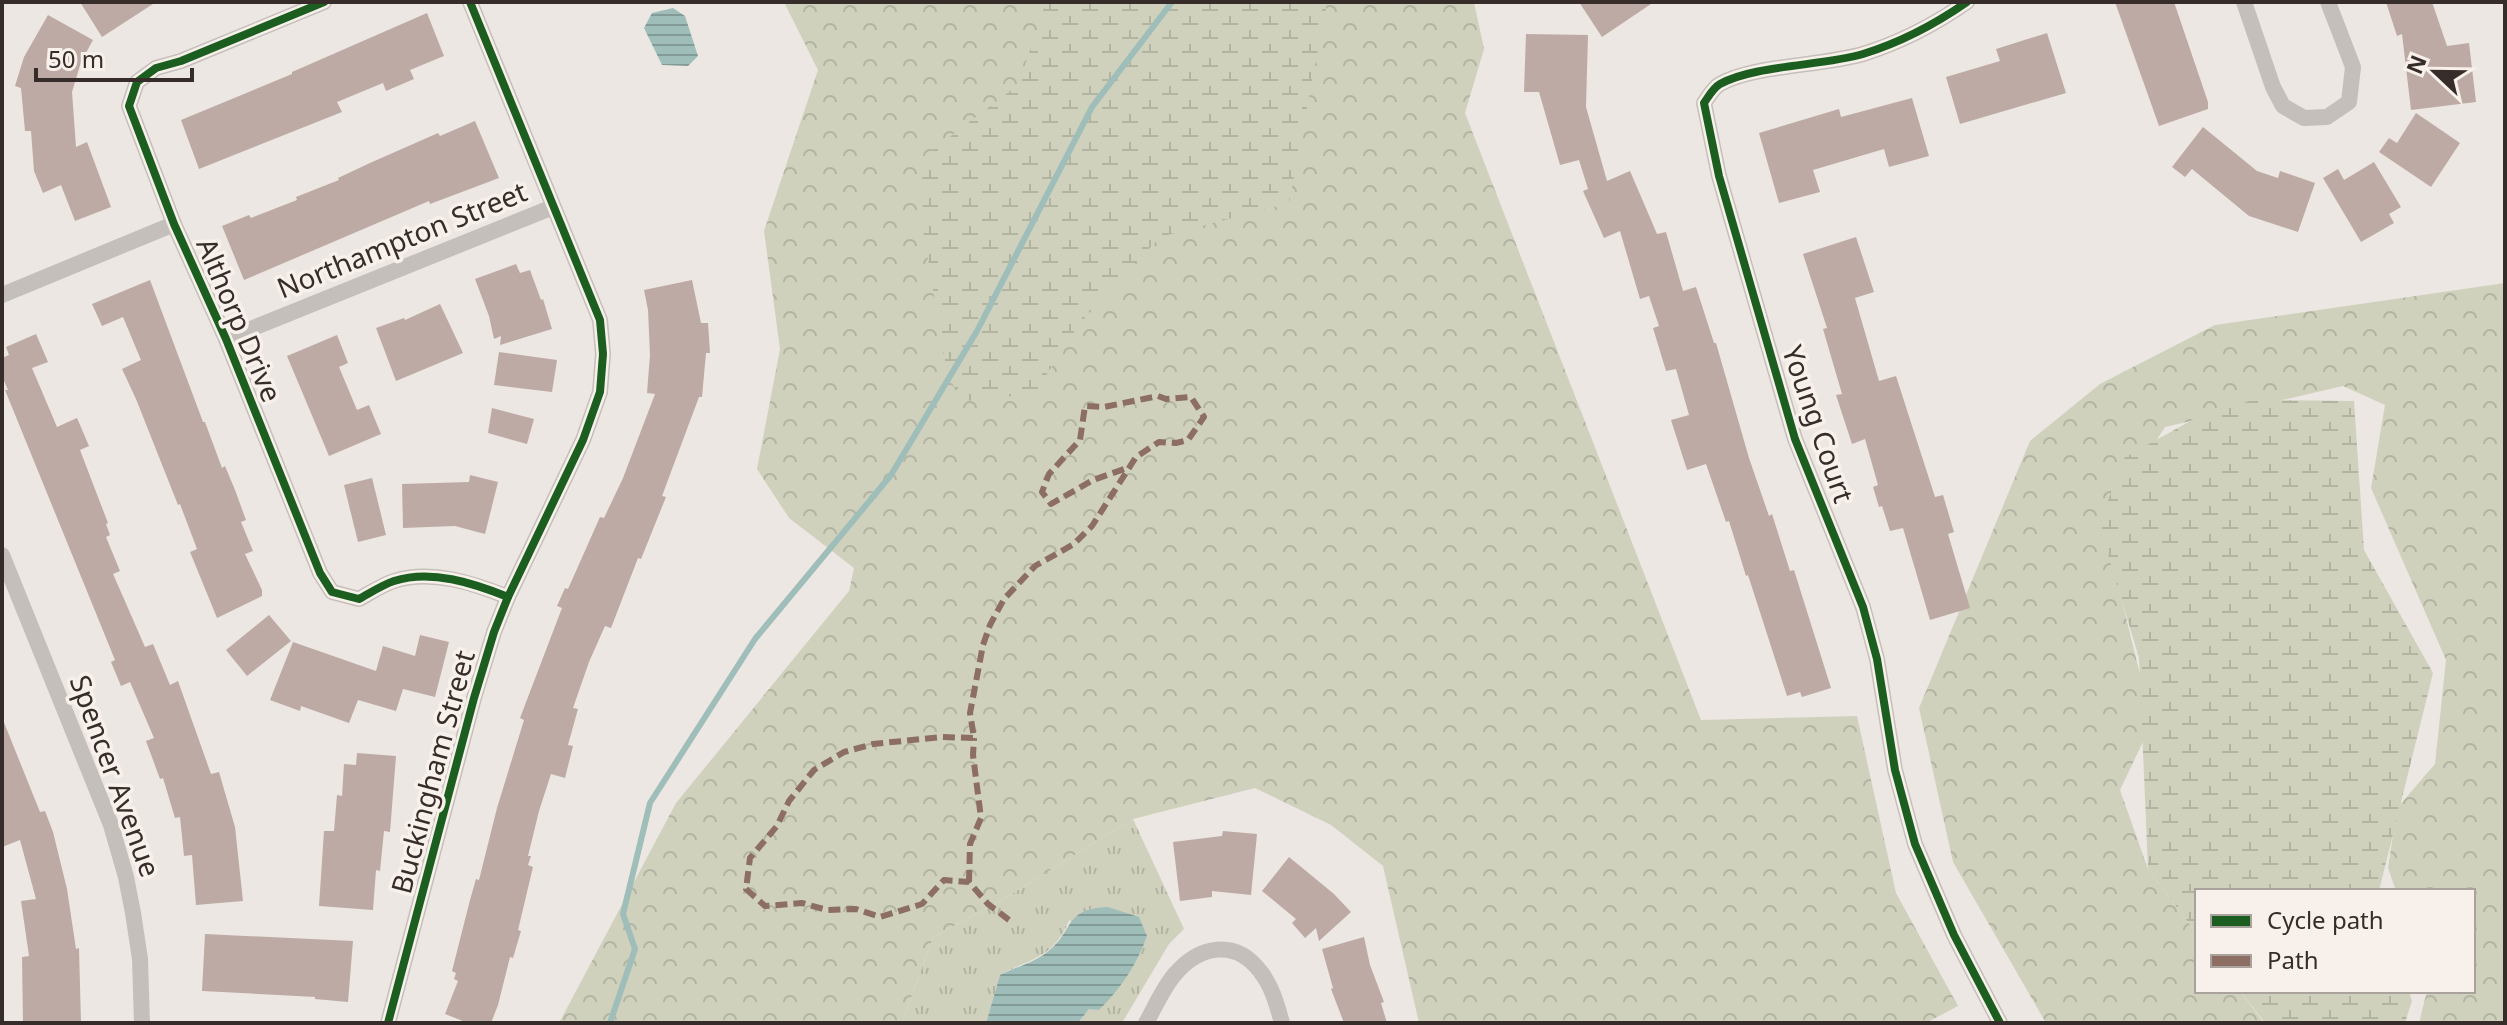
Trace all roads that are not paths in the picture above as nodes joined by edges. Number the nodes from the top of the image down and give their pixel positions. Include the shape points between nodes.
1 (324, 2) edge
2 (470, 2) edge
3 (1967, 2) edge
4 (2244, 2) edge
5 (2328, 2) edge
6 (553, 207) junction
7 (174, 224) junction
8 (2, 295) edge
9 (226, 339) junction
10 (2, 555) edge
11 (508, 597) junction
12 (142, 1023) edge
13 (388, 1023) edge
14 (1146, 1023) edge
15 (1282, 1023) edge
16 (2000, 1023) edge

1 - 7 street, Althorp Drive via 156,68 137,82 129,106
2 - 6 street, Buckingham Street
3 - 16 street, Young Court via 1899,42 1860,55 1741,76 1717,85 1704,103 1719,176 1795,439 1863,607 1915,844
4 - 5 street via 2273,87 2283,106 2304,118 2327,117 2349,102 2353,67
6 - 9 street, Northampton Street
6 - 11 street, Buckingham Street via 600,320 600,392
7 - 8 street
7 - 9 street, Althorp Drive
9 - 11 street, Althorp Drive via 332,592 359,599 393,581 421,577 483,587
10 - 12 street, Spencer Avenue via 115,838 140,959
11 - 13 street, Buckingham Street via 474,698
14 - 15 street via 1181,968 1197,953 1225,948 1260,969

